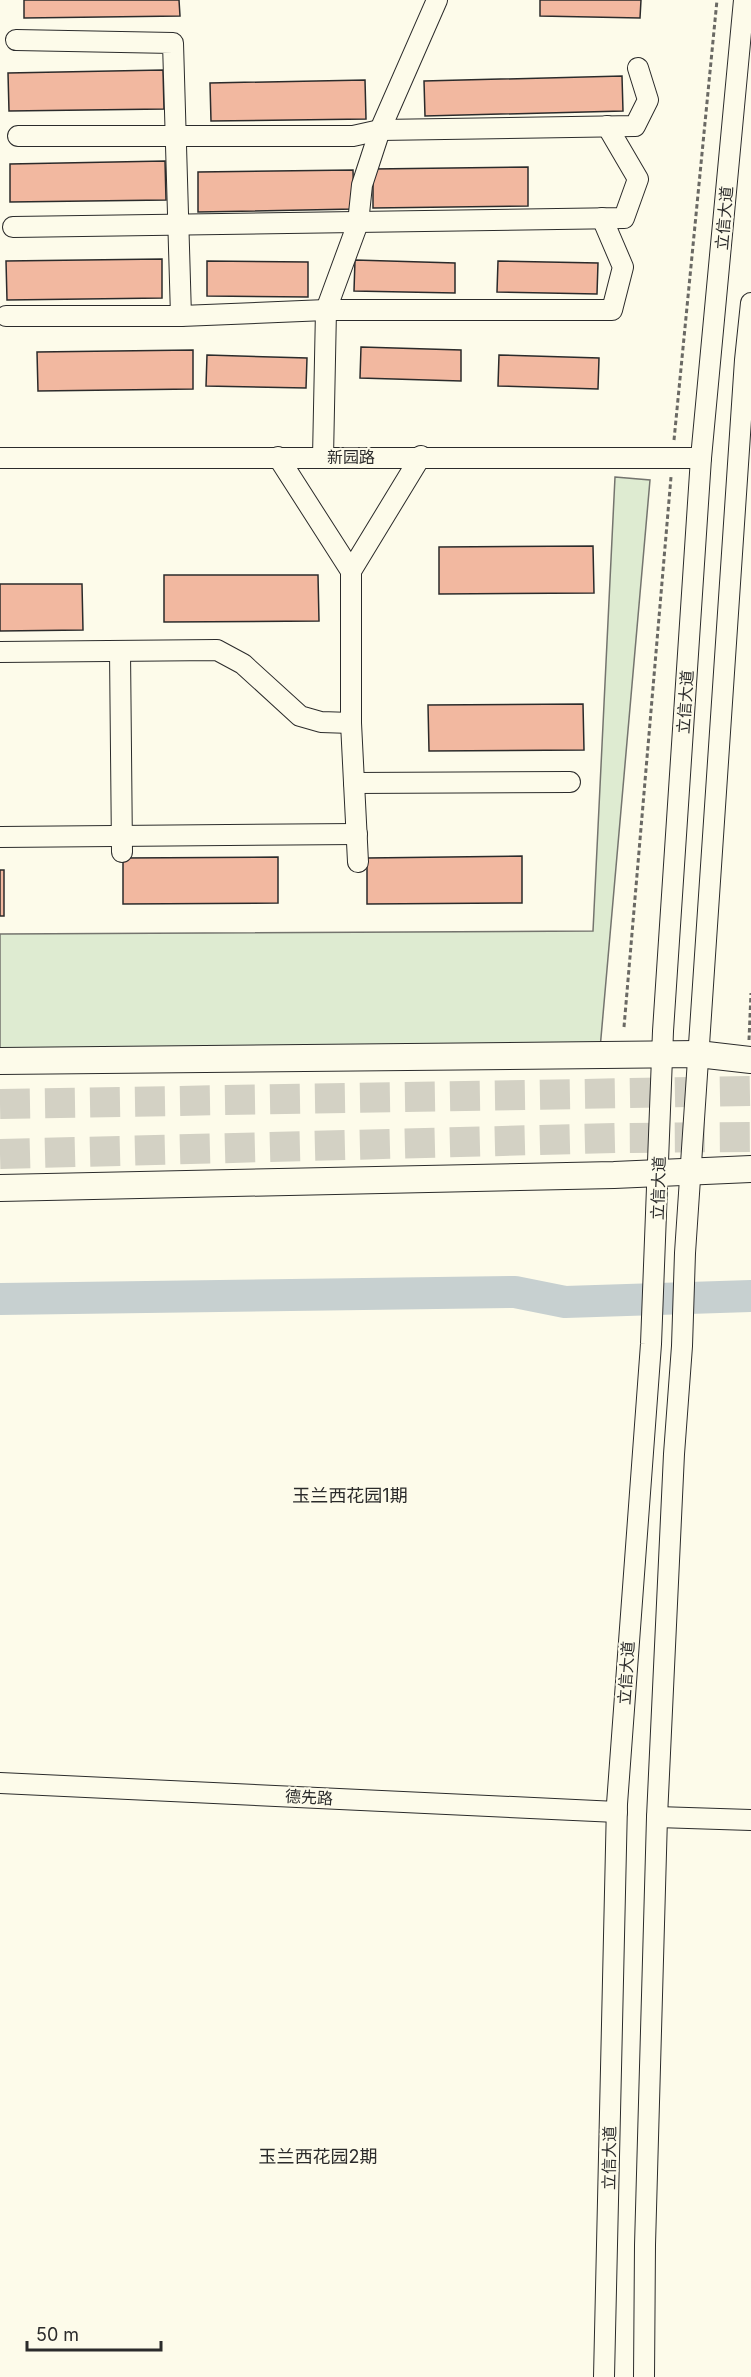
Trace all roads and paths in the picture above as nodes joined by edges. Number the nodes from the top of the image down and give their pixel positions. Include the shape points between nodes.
1 (437, 0) edge
2 (717, 0) edge
3 (744, 0) edge
4 (16, 40) dead end
5 (638, 68) dead end
6 (607, 126) junction
7 (380, 130) junction
8 (176, 135) junction
9 (18, 136) dead end
10 (602, 218) junction
11 (358, 223) junction
12 (180, 225) junction
13 (13, 227) dead end
14 (751, 303) edge
15 (326, 310) junction
16 (6, 316) dead end
17 (181, 316) junction
18 (746, 431) edge
19 (323, 457) junction
20 (0, 458) edge
21 (419, 459) junction
22 (279, 460) junction
23 (672, 460) junction
24 (701, 460) junction
25 (0, 468) edge
26 (351, 571) junction
27 (120, 651) junction
28 (0, 652) edge
29 (351, 723) junction
30 (570, 782) dead end
31 (354, 783) junction
32 (357, 834) junction
33 (0, 837) edge
34 (122, 844) junction
35 (358, 862) dead end
36 (751, 993) edge
37 (624, 1027) dead end
38 (750, 1053) edge
39 (698, 1054) junction
40 (662, 1056) junction
41 (0, 1061) edge
42 (751, 1169) edge
43 (659, 1172) junction
44 (690, 1173) junction
45 (0, 1188) edge
46 (0, 1782) edge
47 (0, 1792) edge
48 (617, 1817) junction
49 (751, 1820) edge
50 (657, 1821) junction
51 (751, 1829) edge
52 (604, 2377) edge
53 (644, 2377) edge

1 - 7 street
2 - 23 path, 立信大道
3 - 24 street, 立信大道
4 - 8 street via 173,43
5 - 6 street via 648,100 635,126
6 - 7 street
6 - 10 street via 638,179 624,218
7 - 8 street via 353,136
7 - 11 street via 362,185
8 - 9 street
8 - 12 street
10 - 11 street
10 - 15 street via 622,267 612,310
11 - 12 street
11 - 15 street
12 - 13 street
12 - 17 street
14 - 18 street, 立信大道
15 - 17 street
15 - 19 street
16 - 17 street
18 - 39 street, 立信大道
19 - 21 street, 新园路
19 - 22 street, 新园路
20 - 22 street, 新园路
21 - 22 street, 新园路
21 - 23 street, 新园路
21 - 26 street
22 - 25 street, 新园路
22 - 26 street
23 - 24 street, 新园路
23 - 37 path, 立信大道
24 - 40 street, 立信大道
26 - 29 street
27 - 28 street
27 - 29 street via 217,650 243,664 300,716 321,723
27 - 34 street
29 - 31 street
30 - 31 street
31 - 32 street
32 - 34 street
32 - 35 street
33 - 34 street
36 - 38 path
38 - 39 main road
39 - 40 main road
39 - 44 street, 立信大道
40 - 41 main road
40 - 43 street, 立信大道
42 - 44 main road
43 - 44 main road
43 - 45 main road
43 - 48 street, 立信大道 via 651,1344
44 - 50 street, 立信大道
46 - 48 street, 德先路
47 - 48 street, 德先路
48 - 52 street, 立信大道
49 - 50 street
50 - 51 street
50 - 53 street, 立信大道

